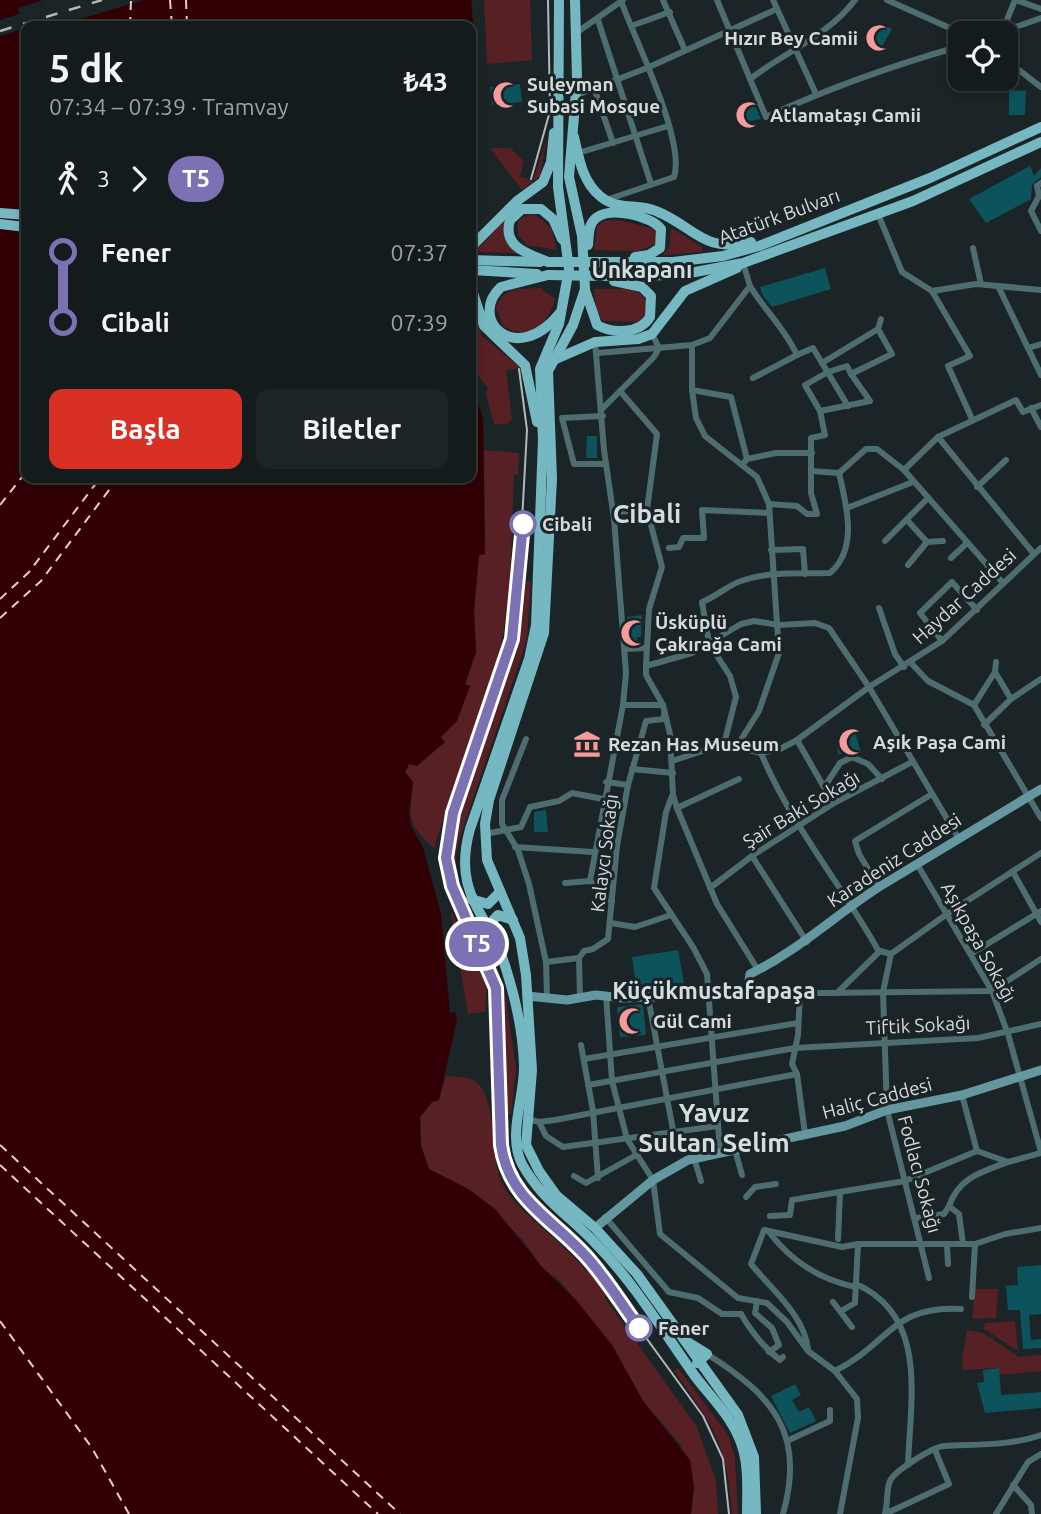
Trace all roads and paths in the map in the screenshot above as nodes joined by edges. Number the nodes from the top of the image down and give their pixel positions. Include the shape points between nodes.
1 (559, 0) edge
2 (575, 0) edge
3 (622, 0) edge
4 (663, 0) edge
5 (717, 0) edge
6 (773, 0) edge
7 (855, 0) edge
8 (887, 0) edge
9 (909, 0) edge
10 (1015, 0) edge
11 (906, 8) junction
12 (777, 9) junction
13 (1041, 9) edge
14 (670, 12) junction
15 (1041, 18) edge
16 (598, 20) junction
17 (1006, 21) edge
18 (631, 26) junction
19 (948, 27) edge
20 (1018, 27) edge
21 (730, 30) junction
22 (576, 33) junction
23 (684, 48) junction
24 (795, 48) junction
25 (948, 50) edge
26 (647, 68) junction
27 (1018, 69) edge
28 (616, 79) junction
29 (750, 79) junction
30 (1041, 87) edge
31 (594, 88) junction
32 (816, 94) junction
33 (577, 95) junction
34 (558, 119) junction
35 (668, 126) junction
36 (572, 127) junction
37 (1041, 127) edge
38 (636, 136) junction
39 (1041, 142) edge
40 (613, 143) junction
41 (578, 153) junction
42 (1041, 183) edge
43 (651, 184) junction
44 (606, 200) junction
45 (0, 213) edge
46 (878, 214) junction
47 (21, 215) edge
48 (0, 224) edge
49 (21, 226) edge
50 (1041, 231) edge
51 (769, 241) junction
52 (476, 242) edge
53 (973, 248) dead end
54 (569, 250) junction
55 (585, 259) junction
56 (476, 260) edge
57 (548, 262) junction
58 (601, 262) junction
59 (743, 263) junction
60 (476, 270) edge
61 (548, 275) junction
62 (601, 276) junction
63 (981, 284) junction
64 (750, 286) junction
65 (998, 286) junction
66 (585, 289) junction
67 (1041, 290) edge
68 (932, 291) junction
69 (476, 300) edge
70 (562, 310) junction
71 (881, 319) dead end
72 (878, 329) junction
73 (652, 334) junction
74 (595, 342) junction
75 (1041, 344) edge
76 (692, 345) junction
77 (659, 348) junction
78 (1028, 348) junction
79 (597, 353) junction
80 (797, 355) junction
81 (553, 361) junction
82 (821, 363) junction
83 (828, 372) junction
84 (851, 374) junction
85 (1041, 375) edge
86 (754, 377) dead end
87 (692, 390) junction
88 (620, 391) junction
89 (1041, 405) edge
90 (848, 406) junction
91 (1031, 408) junction
92 (820, 411) junction
93 (602, 413) junction
94 (972, 419) junction
95 (1041, 427) edge
96 (937, 437) junction
97 (543, 440) junction
98 (812, 453) junction
99 (1006, 460) dead end
100 (744, 462) junction
101 (606, 464) junction
102 (904, 470) junction
103 (811, 471) junction
104 (839, 473) junction
105 (913, 482) junction
106 (976, 487) junction
107 (928, 498) junction
108 (769, 504) junction
109 (847, 508) junction
110 (647, 510) junction
111 (613, 512) junction
112 (769, 513) junction
113 (907, 520) junction
114 (885, 541) dead end
115 (943, 541) dead end
116 (927, 542) junction
117 (967, 542) junction
118 (669, 548) dead end
119 (1041, 548) edge
120 (771, 550) junction
121 (1034, 554) junction
122 (951, 558) dead end
123 (908, 565) dead end
124 (805, 574) junction
125 (773, 575) junction
126 (1003, 583) junction
127 (879, 608) dead end
128 (977, 610) junction
129 (779, 625) junction
130 (942, 641) junction
131 (709, 643) junction
132 (645, 648) junction
133 (625, 649) junction
134 (996, 662) dead end
135 (907, 665) junction
136 (646, 666) junction
137 (995, 672) junction
138 (1041, 679) edge
139 (869, 687) junction
140 (1011, 699) junction
141 (623, 705) junction
142 (663, 705) junction
143 (974, 705) junction
144 (984, 725) junction
145 (526, 739) dead end
146 (797, 740) junction
147 (724, 744) junction
148 (737, 746) junction
149 (761, 753) junction
150 (673, 761) junction
151 (912, 762) junction
152 (632, 769) junction
153 (673, 773) junction
154 (739, 779) dead end
155 (882, 779) junction
156 (606, 782) junction
157 (628, 785) junction
158 (825, 786) junction
159 (1041, 789) edge
160 (932, 794) junction
161 (673, 795) junction
162 (1026, 797) junction
163 (603, 799) junction
164 (833, 803) junction
165 (677, 808) junction
166 (1041, 818) edge
167 (800, 824) junction
168 (505, 832) junction
169 (485, 834) junction
170 (959, 839) junction
171 (599, 841) junction
172 (617, 846) junction
173 (514, 847) junction
174 (593, 852) junction
175 (1041, 853) edge
176 (752, 856) junction
177 (917, 864) junction
178 (1013, 872) junction
179 (590, 881) junction
180 (565, 883) dead end
181 (879, 887) junction
182 (710, 888) junction
183 (500, 892) junction
184 (471, 899) junction
185 (612, 902) junction
186 (853, 904) junction
187 (1038, 912) edge
188 (947, 914) junction
189 (671, 915) junction
190 (513, 920) junction
191 (1041, 922) edge
192 (611, 923) junction
193 (487, 927) junction
194 (807, 942) junction
195 (891, 954) junction
196 (971, 954) junction
197 (579, 958) junction
198 (1041, 960) edge
199 (546, 962) junction
200 (758, 970) junction
201 (992, 991) junction
202 (883, 992) junction
203 (800, 993) junction
204 (837, 993) junction
205 (747, 994) junction
206 (606, 995) junction
207 (707, 995) junction
208 (527, 996) junction
209 (547, 996) junction
210 (580, 997) junction
211 (648, 997) junction
212 (798, 1023) junction
213 (1041, 1024) edge
214 (1008, 1034) junction
215 (711, 1036) junction
216 (885, 1042) junction
217 (581, 1045) dead end
218 (658, 1046) junction
219 (795, 1048) junction
220 (609, 1053) junction
221 (584, 1059) junction
222 (714, 1063) junction
223 (663, 1070) junction
224 (1041, 1070) edge
225 (797, 1074) junction
226 (1018, 1077) junction
227 (612, 1081) junction
228 (588, 1085) junction
229 (715, 1088) junction
230 (962, 1095) junction
231 (666, 1098) junction
232 (618, 1106) junction
233 (887, 1110) junction
234 (593, 1111) junction
235 (528, 1119) junction
236 (540, 1122) junction
237 (718, 1126) junction
238 (673, 1130) junction
239 (805, 1134) junction
240 (627, 1139) junction
241 (593, 1143) junction
242 (720, 1150) junction
243 (735, 1150) junction
244 (977, 1151) junction
245 (1041, 1152) edge
246 (638, 1154) junction
247 (694, 1158) junction
248 (1008, 1162) junction
249 (742, 1175) dead end
250 (574, 1176) dead end
251 (598, 1178) junction
252 (653, 1180) junction
253 (701, 1181) dead end
254 (905, 1181) junction
255 (776, 1184) dead end
256 (839, 1193) junction
257 (746, 1197) dead end
258 (950, 1206) junction
259 (770, 1216) dead end
260 (605, 1217) junction
261 (917, 1218) junction
262 (1041, 1228) edge
263 (766, 1231) junction
264 (592, 1232) junction
265 (838, 1238) dead end
266 (858, 1244) junction
267 (963, 1244) junction
268 (975, 1244) junction
269 (923, 1245) junction
270 (947, 1245) junction
271 (948, 1264) dead end
272 (929, 1278) dead end
273 (856, 1285) junction
274 (972, 1297) dead end
275 (742, 1298) junction
276 (757, 1301) junction
277 (833, 1302) dead end
278 (961, 1310) dead end
279 (841, 1311) junction
280 (741, 1314) junction
281 (898, 1323) junction
282 (852, 1327) dead end
283 (678, 1336) junction
284 (808, 1351) junction
285 (769, 1352) junction
286 (707, 1354) junction
287 (783, 1357) dead end
288 (697, 1363) junction
289 (835, 1371) junction
290 (830, 1410) dead end
291 (1041, 1435) edge
292 (789, 1440) junction
293 (934, 1450) junction
294 (1041, 1454) edge
295 (908, 1465) junction
296 (1013, 1485) junction
297 (885, 1513) edge
298 (747, 1514) edge
299 (756, 1514) edge
300 (783, 1514) edge
301 (840, 1514) edge
302 (996, 1514) edge
303 (1032, 1514) edge

1 - 34 main road
2 - 22 main road
3 - 16 street
3 - 18 street
4 - 14 street
5 - 21 street
6 - 12 street
7 - 24 street via 828,27
8 - 11 street
9 - 11 street
10 - 13 street
10 - 17 street
11 - 19 street
12 - 21 street
12 - 24 street
14 - 18 street
14 - 23 street
15 - 20 street
16 - 22 street
16 - 28 street
18 - 26 street
21 - 23 street
21 - 29 street
22 - 33 main road
23 - 26 street
24 - 29 street
24 - 32 street
25 - 32 street
26 - 28 street
26 - 35 street
27 - 30 street
28 - 31 street
28 - 38 street
29 - 32 street via 766,117
31 - 33 street
31 - 40 street
33 - 36 main road
34 - 52 main road via 545,179
34 - 54 main road via 558,187
35 - 38 street
35 - 43 street via 675,147 674,177
36 - 41 main road
36 - 55 main road via 569,177
37 - 51 main road, Atatürk Bulvarı via 930,178
38 - 40 street
38 - 43 street
39 - 46 main road, Atatürk Bulvarı
40 - 41 street
41 - 44 main road via 586,179
42 - 50 street via 1031,211
43 - 44 street
44 - 51 main road via 621,207 654,210 709,242
45 - 47 main road
46 - 59 main road, Atatürk Bulvarı
46 - 68 street via 902,272
48 - 49 main road
51 - 58 main road, Atatürk Bulvarı via 701,259
53 - 63 street
54 - 57 main road via 545,211 530,206 518,211 508,227 511,241
54 - 70 main road
55 - 58 main road via 591,226 602,215 639,217 661,229 663,242 657,251
55 - 66 main road
56 - 57 main road, Atatürk Bulvarı
57 - 58 main road, Atatürk Bulvarı, bridge
59 - 62 main road, Atatürk Bulvarı via 680,275
59 - 64 street
59 - 73 main road via 681,295
60 - 61 main road
61 - 62 main road, Atatürk Bulvarı, bridge
61 - 70 main road via 501,287 490,303 491,318 506,336 530,338 547,328
62 - 66 main road via 647,290 653,303 647,322 627,330 601,327 593,320
63 - 65 street
63 - 68 street
64 - 76 street via 710,338
64 - 80 street via 761,305 777,318
65 - 67 street
65 - 78 street
66 - 81 main road via 573,325
68 - 94 street via 970,356 948,366
69 - 97 main road via 489,334 525,365
70 - 97 main road via 540,369
71 - 72 street
72 - 82 street
72 - 84 street via 892,354
73 - 74 main road
73 - 77 street
74 - 79 street
74 - 81 main road
75 - 78 street
76 - 77 street
76 - 87 street
77 - 79 street
77 - 88 street
78 - 85 street
79 - 93 street
80 - 82 street via 813,348
80 - 86 street
81 - 169 main road via 548,378 552,479 544,633 492,790
82 - 83 street
83 - 84 street via 847,366
83 - 90 street
83 - 92 street via 805,385
84 - 90 street via 870,401
87 - 100 street via 696,418 705,436
87 - 100 street via 731,397
88 - 93 street
88 - 110 street via 657,434
89 - 91 street
90 - 92 street
91 - 94 street via 1023,412 1016,400
91 - 95 street
92 - 98 street via 825,435 811,438
93 - 101 street
93 - 101 street via 562,418 575,464
94 - 96 street
96 - 102 street
96 - 106 street
97 - 184 main road via 535,635 467,841 464,867
98 - 100 street via 776,453
98 - 103 street
99 - 106 street
100 - 108 street via 765,490
101 - 111 street
102 - 104 street via 877,449 866,449
102 - 105 street
103 - 104 street
103 - 108 street via 817,513
104 - 109 street
105 - 107 street
105 - 109 street
106 - 121 street
107 - 113 street
107 - 117 street
108 - 112 street
109 - 124 street via 847,545 835,569
110 - 111 street
110 - 132 street via 662,567 649,609
111 - 133 street
112 - 118 street via 702,510 704,538 684,538 680,547
112 - 120 street
113 - 114 street
113 - 116 street
115 - 116 street
116 - 123 street
117 - 122 street
117 - 126 street
119 - 121 street, Haydar Caddesi
120 - 124 street via 803,549
120 - 125 street
121 - 126 street, Haydar Caddesi
124 - 125 street
125 - 129 street
125 - 131 street via 739,581 702,602
126 - 128 street, Haydar Caddesi
127 - 135 street via 895,654
128 - 130 street, Haydar Caddesi
128 - 130 street via 953,582 919,613
129 - 131 street via 741,624
129 - 139 street via 815,623 829,628
129 - 148 street via 779,653 763,699
130 - 135 street, Haydar Caddesi
131 - 136 street via 692,653
131 - 147 street via 730,676 736,697
132 - 133 street
132 - 136 street
133 - 141 street
134 - 137 street
135 - 139 street, Haydar Caddesi
135 - 143 street
136 - 142 street via 646,675
137 - 140 street
137 - 143 street
138 - 140 street
139 - 146 street, Haydar Caddesi
139 - 151 street
140 - 144 street
141 - 142 street
141 - 156 street
142 - 150 street
142 - 152 street, Kalaycı Sokağı via 664,719 646,721
143 - 144 street
144 - 162 street
145 - 168 street via 502,800
146 - 149 street, Haydar Caddesi
146 - 158 street
147 - 148 street
147 - 150 street
148 - 149 street
149 - 167 street
150 - 153 street
151 - 155 street, Şair Baki Sokağı
151 - 160 street
152 - 153 street
152 - 157 street, Kalaycı Sokağı
153 - 161 street
154 - 165 street
155 - 158 street via 868,764 852,757 841,763
155 - 164 street, Şair Baki Sokağı
156 - 157 street
156 - 163 street
157 - 172 street, Kalaycı Sokağı
158 - 164 street
159 - 162 street, Karadeniz Caddesi
160 - 170 street
160 - 181 street via 855,841
161 - 165 street
161 - 189 street via 654,888
162 - 166 street
162 - 170 street, Karadeniz Caddesi
163 - 168 street via 572,793 530,807 521,828
163 - 171 street
164 - 167 street, Şair Baki Sokağı
165 - 182 street
167 - 176 street, Şair Baki Sokağı
167 - 186 street
168 - 169 street
168 - 173 street
169 - 183 main road via 487,860
170 - 177 street, Karadeniz Caddesi
171 - 172 street
171 - 174 street
172 - 185 street, Kalaycı Sokağı
173 - 174 street
173 - 199 street via 529,884
174 - 179 street
175 - 178 street
176 - 182 street, Şair Baki Sokağı
176 - 194 street
177 - 181 street, Karadeniz Caddesi
177 - 188 street, Aşıkpaşa Sokağı
178 - 187 street
178 - 188 street
179 - 180 street
179 - 185 street
181 - 186 street, Karadeniz Caddesi
182 - 200 street
183 - 184 main road via 488,904
183 - 190 main road
184 - 193 main road
185 - 192 street, Kalaycı Sokağı
186 - 194 street, Karadeniz Caddesi
186 - 195 street via 878,950
187 - 191 street
187 - 196 street
188 - 195 street
188 - 196 street, Aşıkpaşa Sokağı
189 - 192 street via 635,927
189 - 207 street via 707,974
190 - 193 main road via 498,915
190 - 208 main road via 524,957
192 - 197 street, Kalaycı Sokağı via 608,939
193 - 264 main road via 507,970 522,1042 518,1154 544,1196
194 - 200 street, Karadeniz Caddesi
195 - 202 street, Fodlacı Sokağı
195 - 204 street via 880,951 874,955
196 - 201 street, Aşıkpaşa Sokağı
197 - 199 street
197 - 210 street
198 - 201 street
199 - 209 street
200 - 205 street via 750,974
201 - 202 street
201 - 214 street, Aşıkpaşa Sokağı
202 - 204 street
202 - 216 street, Fodlacı Sokağı
203 - 204 street
203 - 205 street
203 - 212 street
205 - 207 street
206 - 210 street
206 - 211 street
206 - 220 street
207 - 211 street
207 - 215 street
208 - 209 street
208 - 235 main road via 532,1070
209 - 210 street
211 - 218 street
212 - 215 street
212 - 219 street
213 - 214 street, Tiftik Sokağı
214 - 216 street, Tiftik Sokağı
214 - 226 street, Aşıkpaşa Sokağı
215 - 218 street
215 - 222 street
216 - 219 street, Tiftik Sokağı
216 - 233 street, Fodlacı Sokağı
217 - 221 street
218 - 220 street
218 - 223 street
219 - 222 street, Tiftik Sokağı
219 - 225 street via 792,1065
220 - 221 street
220 - 227 street
221 - 228 street
222 - 223 street, Tiftik Sokağı
222 - 229 street
223 - 227 street, Tiftik Sokağı
223 - 231 street
224 - 226 street, Haliç Caddesi
225 - 229 street
225 - 239 street
226 - 230 street, Haliç Caddesi
226 - 245 street, Aşıkpaşa Sokağı
227 - 228 street, Tiftik Sokağı
227 - 232 street
228 - 234 street
229 - 231 street
229 - 237 street
230 - 233 street, Haliç Caddesi
230 - 244 street
231 - 232 street
231 - 238 street
232 - 234 street
232 - 240 street
233 - 239 street, Haliç Caddesi via 845,1126
233 - 254 street, Fodlacı Sokağı
234 - 236 street
234 - 241 street
235 - 236 street
235 - 264 main road via 526,1145 539,1171
236 - 241 street via 546,1136 558,1146
237 - 238 street
237 - 242 street
238 - 240 street
239 - 243 street, Haliç Caddesi
240 - 241 street
240 - 246 street
241 - 251 street
242 - 243 street, Haliç Caddesi
242 - 247 street, Haliç Caddesi
243 - 249 street
244 - 248 street
244 - 254 street
245 - 248 street
246 - 251 street
246 - 252 street
247 - 252 street, Haliç Caddesi
247 - 253 street
248 - 258 street via 961,1183
250 - 251 street via 586,1183
252 - 260 street, Haliç Caddesi
252 - 275 street via 660,1234
254 - 256 street
254 - 261 street, Fodlacı Sokağı
255 - 257 street via 755,1187
256 - 259 street via 792,1200 790,1215
256 - 265 street
258 - 261 street via 944,1214
258 - 267 street via 959,1214
260 - 264 street, Haliç Caddesi
260 - 280 street via 669,1292 698,1298 722,1314
261 - 269 street, Fodlacı Sokağı
262 - 268 street
263 - 266 street via 842,1247
263 - 273 street via 788,1254 828,1281
263 - 284 street via 751,1264 806,1331
264 - 283 main road via 636,1274
264 - 298 main road via 733,1425 744,1454
266 - 269 street
266 - 273 street
267 - 268 street
267 - 270 street
268 - 274 street
269 - 270 street
269 - 272 street, Fodlacı Sokağı
270 - 271 street
273 - 279 street via 855,1303
273 - 281 street via 878,1294
275 - 276 street
275 - 280 street
276 - 284 street via 767,1303 787,1322
276 - 285 street via 755,1313 772,1328 779,1345
277 - 279 street
278 - 281 street via 936,1308
279 - 282 street
280 - 285 street
281 - 289 street
281 - 295 street via 914,1380
283 - 286 main road
283 - 288 main road
284 - 289 street
285 - 287 street via 780,1360
286 - 288 main road
286 - 292 street via 740,1375 768,1401
288 - 299 main road via 738,1415 748,1436 755,1465
289 - 301 street via 857,1399 858,1418
290 - 292 street via 830,1421
291 - 293 street
292 - 300 street
293 - 295 street
293 - 297 street via 949,1484
294 - 296 street via 1028,1462
295 - 297 street via 895,1472 889,1483
296 - 302 street
296 - 303 street via 1031,1505

